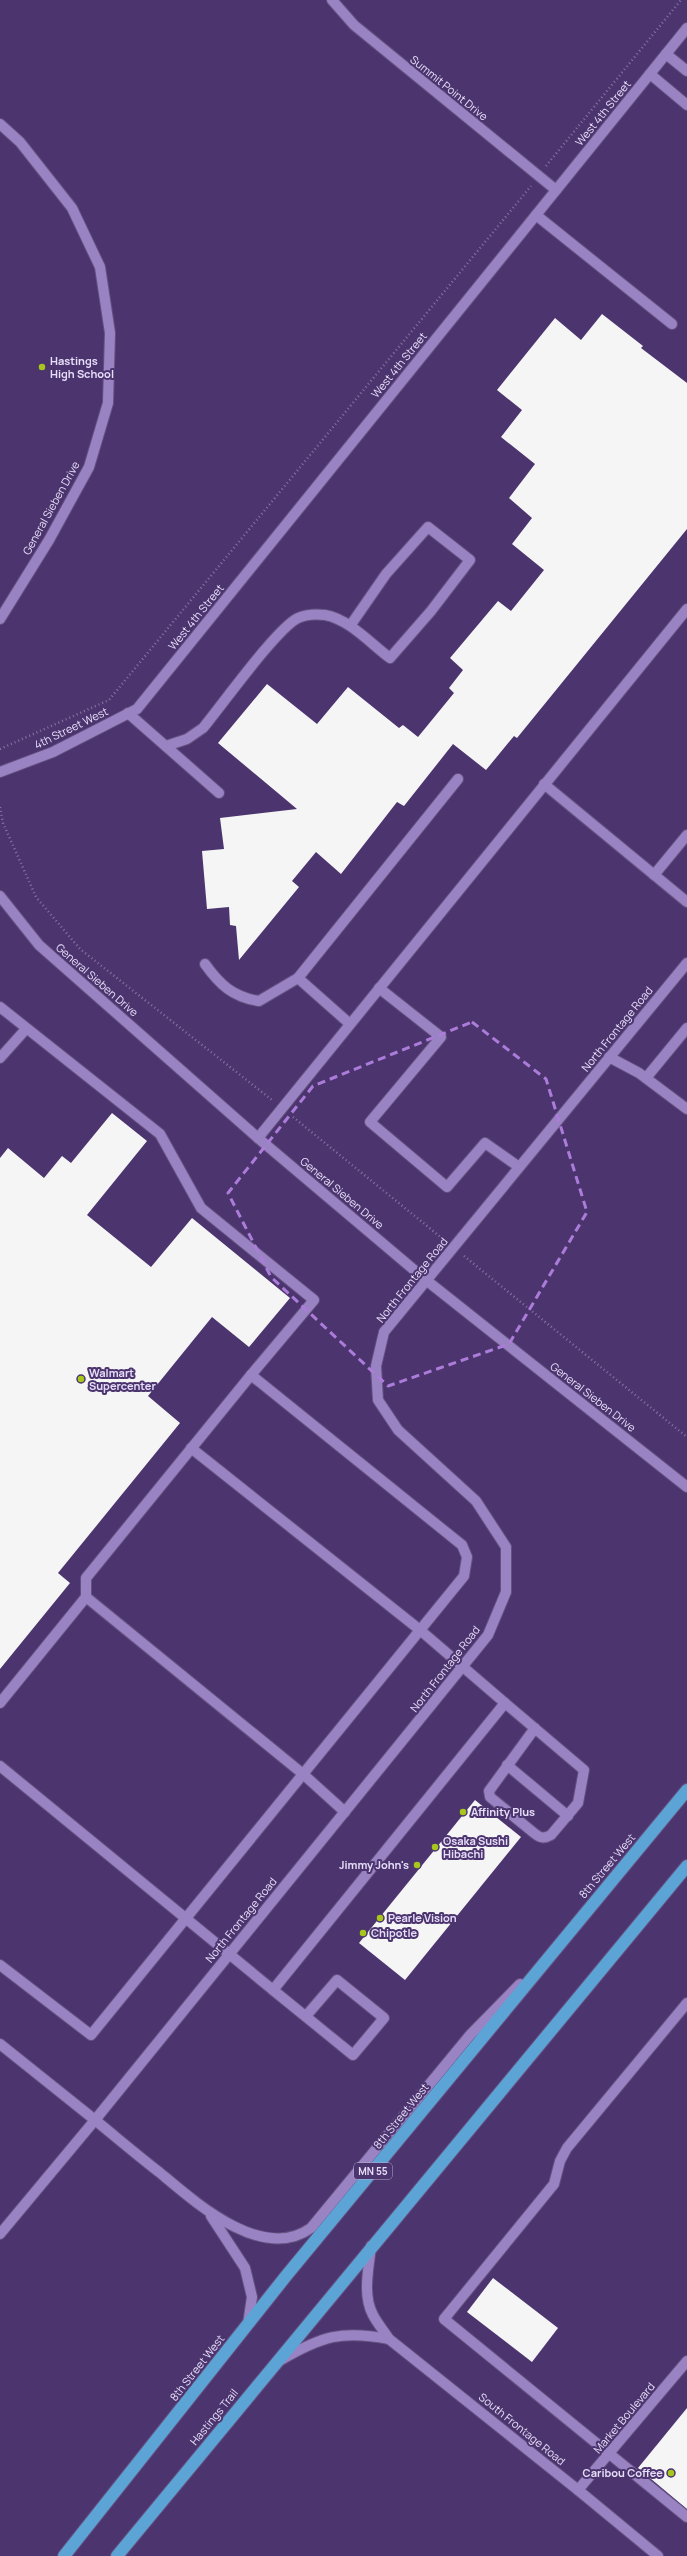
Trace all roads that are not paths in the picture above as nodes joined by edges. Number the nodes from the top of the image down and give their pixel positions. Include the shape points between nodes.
1 (332, 0) edge
2 (687, 28) edge
3 (666, 54) junction
4 (687, 71) edge
5 (650, 74) junction
6 (687, 105) edge
7 (0, 124) edge
8 (556, 190) junction
9 (536, 215) junction
10 (672, 324) dead end
11 (687, 608) edge
12 (0, 619) edge
13 (350, 626) junction
14 (128, 713) junction
15 (166, 746) junction
16 (0, 772) edge
17 (458, 779) dead end
18 (544, 784) junction
19 (219, 793) dead end
20 (687, 835) edge
21 (654, 875) junction
22 (0, 896) edge
23 (687, 902) edge
24 (687, 963) edge
25 (205, 964) dead end
26 (298, 978) junction
27 (380, 988) junction
28 (0, 1007) edge
29 (350, 1024) junction
30 (687, 1028) edge
31 (26, 1029) junction
32 (609, 1057) junction
33 (0, 1058) edge
34 (646, 1078) junction
35 (687, 1109) edge
36 (258, 1138) junction
37 (519, 1167) junction
38 (426, 1280) junction
39 (252, 1375) junction
40 (191, 1448) junction
41 (687, 1487) edge
42 (86, 1597) junction
43 (420, 1630) junction
44 (462, 1667) junction
45 (0, 1703) edge
46 (505, 1703) junction
47 (535, 1728) junction
48 (507, 1765) junction
49 (0, 1766) edge
50 (303, 1774) junction
51 (687, 1790) edge
52 (345, 1812) junction
53 (568, 1816) junction
54 (687, 1866) edge
55 (186, 1919) junction
56 (561, 1943) junction
57 (229, 1954) junction
58 (0, 1965) edge
59 (273, 1990) junction
60 (687, 2003) edge
61 (306, 2016) junction
62 (0, 2044) edge
63 (95, 2120) junction
64 (210, 2214) junction
65 (0, 2234) edge
66 (372, 2246) junction
67 (248, 2324) junction
68 (389, 2338) junction
69 (687, 2361) edge
70 (275, 2364) junction
71 (609, 2454) junction
72 (578, 2490) junction
73 (687, 2517) edge
74 (64, 2556) edge
75 (117, 2556) edge
76 (658, 2556) edge

1 - 8 street, Summit Point Drive via 354,25
2 - 3 street, West 4th Street
3 - 4 street
3 - 5 street, West 4th Street
5 - 6 street
5 - 8 street, West 4th Street
7 - 12 street, General Sieben Drive via 20,142 72,208 100,267 110,333 108,403 89,467 49,540
8 - 9 street, West 4th Street
9 - 10 street
9 - 14 street, West 4th Street via 137,709
11 - 18 street
13 - 13 street via 390,658 432,611 470,560 428,527 386,574
13 - 15 street via 326,615 309,614 298,618 279,635 203,728
14 - 15 street
14 - 16 street, 4th Street West via 53,752
15 - 19 street
17 - 26 street
18 - 21 street
18 - 27 street
20 - 21 street
21 - 23 street
22 - 36 street, General Sieben Drive via 39,945
24 - 32 street, North Frontage Road
25 - 26 street via 227,990 245,999 259,1001
26 - 29 street
27 - 29 street
27 - 37 street via 441,1037 370,1122 447,1187 485,1143
28 - 31 street
29 - 36 street
30 - 34 street
31 - 33 street
31 - 39 street via 160,1134 201,1208 314,1300
32 - 34 street
32 - 37 street, North Frontage Road
34 - 35 street
36 - 38 street, General Sieben Drive
37 - 38 street, North Frontage Road
38 - 41 street, General Sieben Drive
38 - 44 street, North Frontage Road via 384,1332 376,1366 378,1400 398,1430 476,1502 506,1547 506,1592 488,1634
39 - 40 street
39 - 43 street via 462,1545 467,1557 464,1576
40 - 42 street via 86,1578
40 - 43 street
42 - 45 street
42 - 50 street
43 - 44 street
43 - 50 street
44 - 46 street
44 - 52 street, North Frontage Road
46 - 47 street
46 - 59 street
47 - 48 street
47 - 53 street via 584,1770 578,1803
48 - 53 street
48 - 53 street via 492,1785 490,1797 534,1834 540,1838 551,1835
49 - 55 street
50 - 52 street
50 - 55 street
51 - 56 highway, 8th Street West / MN 55
52 - 57 street, North Frontage Road
54 - 66 highway
55 - 57 street
55 - 58 street via 91,2035
56 - 64 street via 470,2036 311,2228 303,2234 290,2237 258,2236
56 - 67 highway, 8th Street West / MN 55
57 - 59 street
57 - 63 street, North Frontage Road
59 - 61 street
60 - 71 street via 567,2148 560,2161 554,2184 444,2319
61 - 61 street via 353,2055 384,2018 337,1980
62 - 63 street
63 - 64 street
63 - 65 street, North Frontage Road
64 - 67 street via 245,2268 252,2297
66 - 68 street, South Frontage Road via 367,2278 369,2298 372,2314
66 - 70 highway, Hastings Trail
67 - 74 highway, 8th Street West / MN 55
68 - 70 street, South Frontage Road via 366,2334 329,2337 311,2343
68 - 72 street, South Frontage Road
69 - 71 street, Market Boulevard
70 - 75 highway, Hastings Trail
71 - 72 street, Market Boulevard
71 - 73 street
72 - 76 street, South Frontage Road

